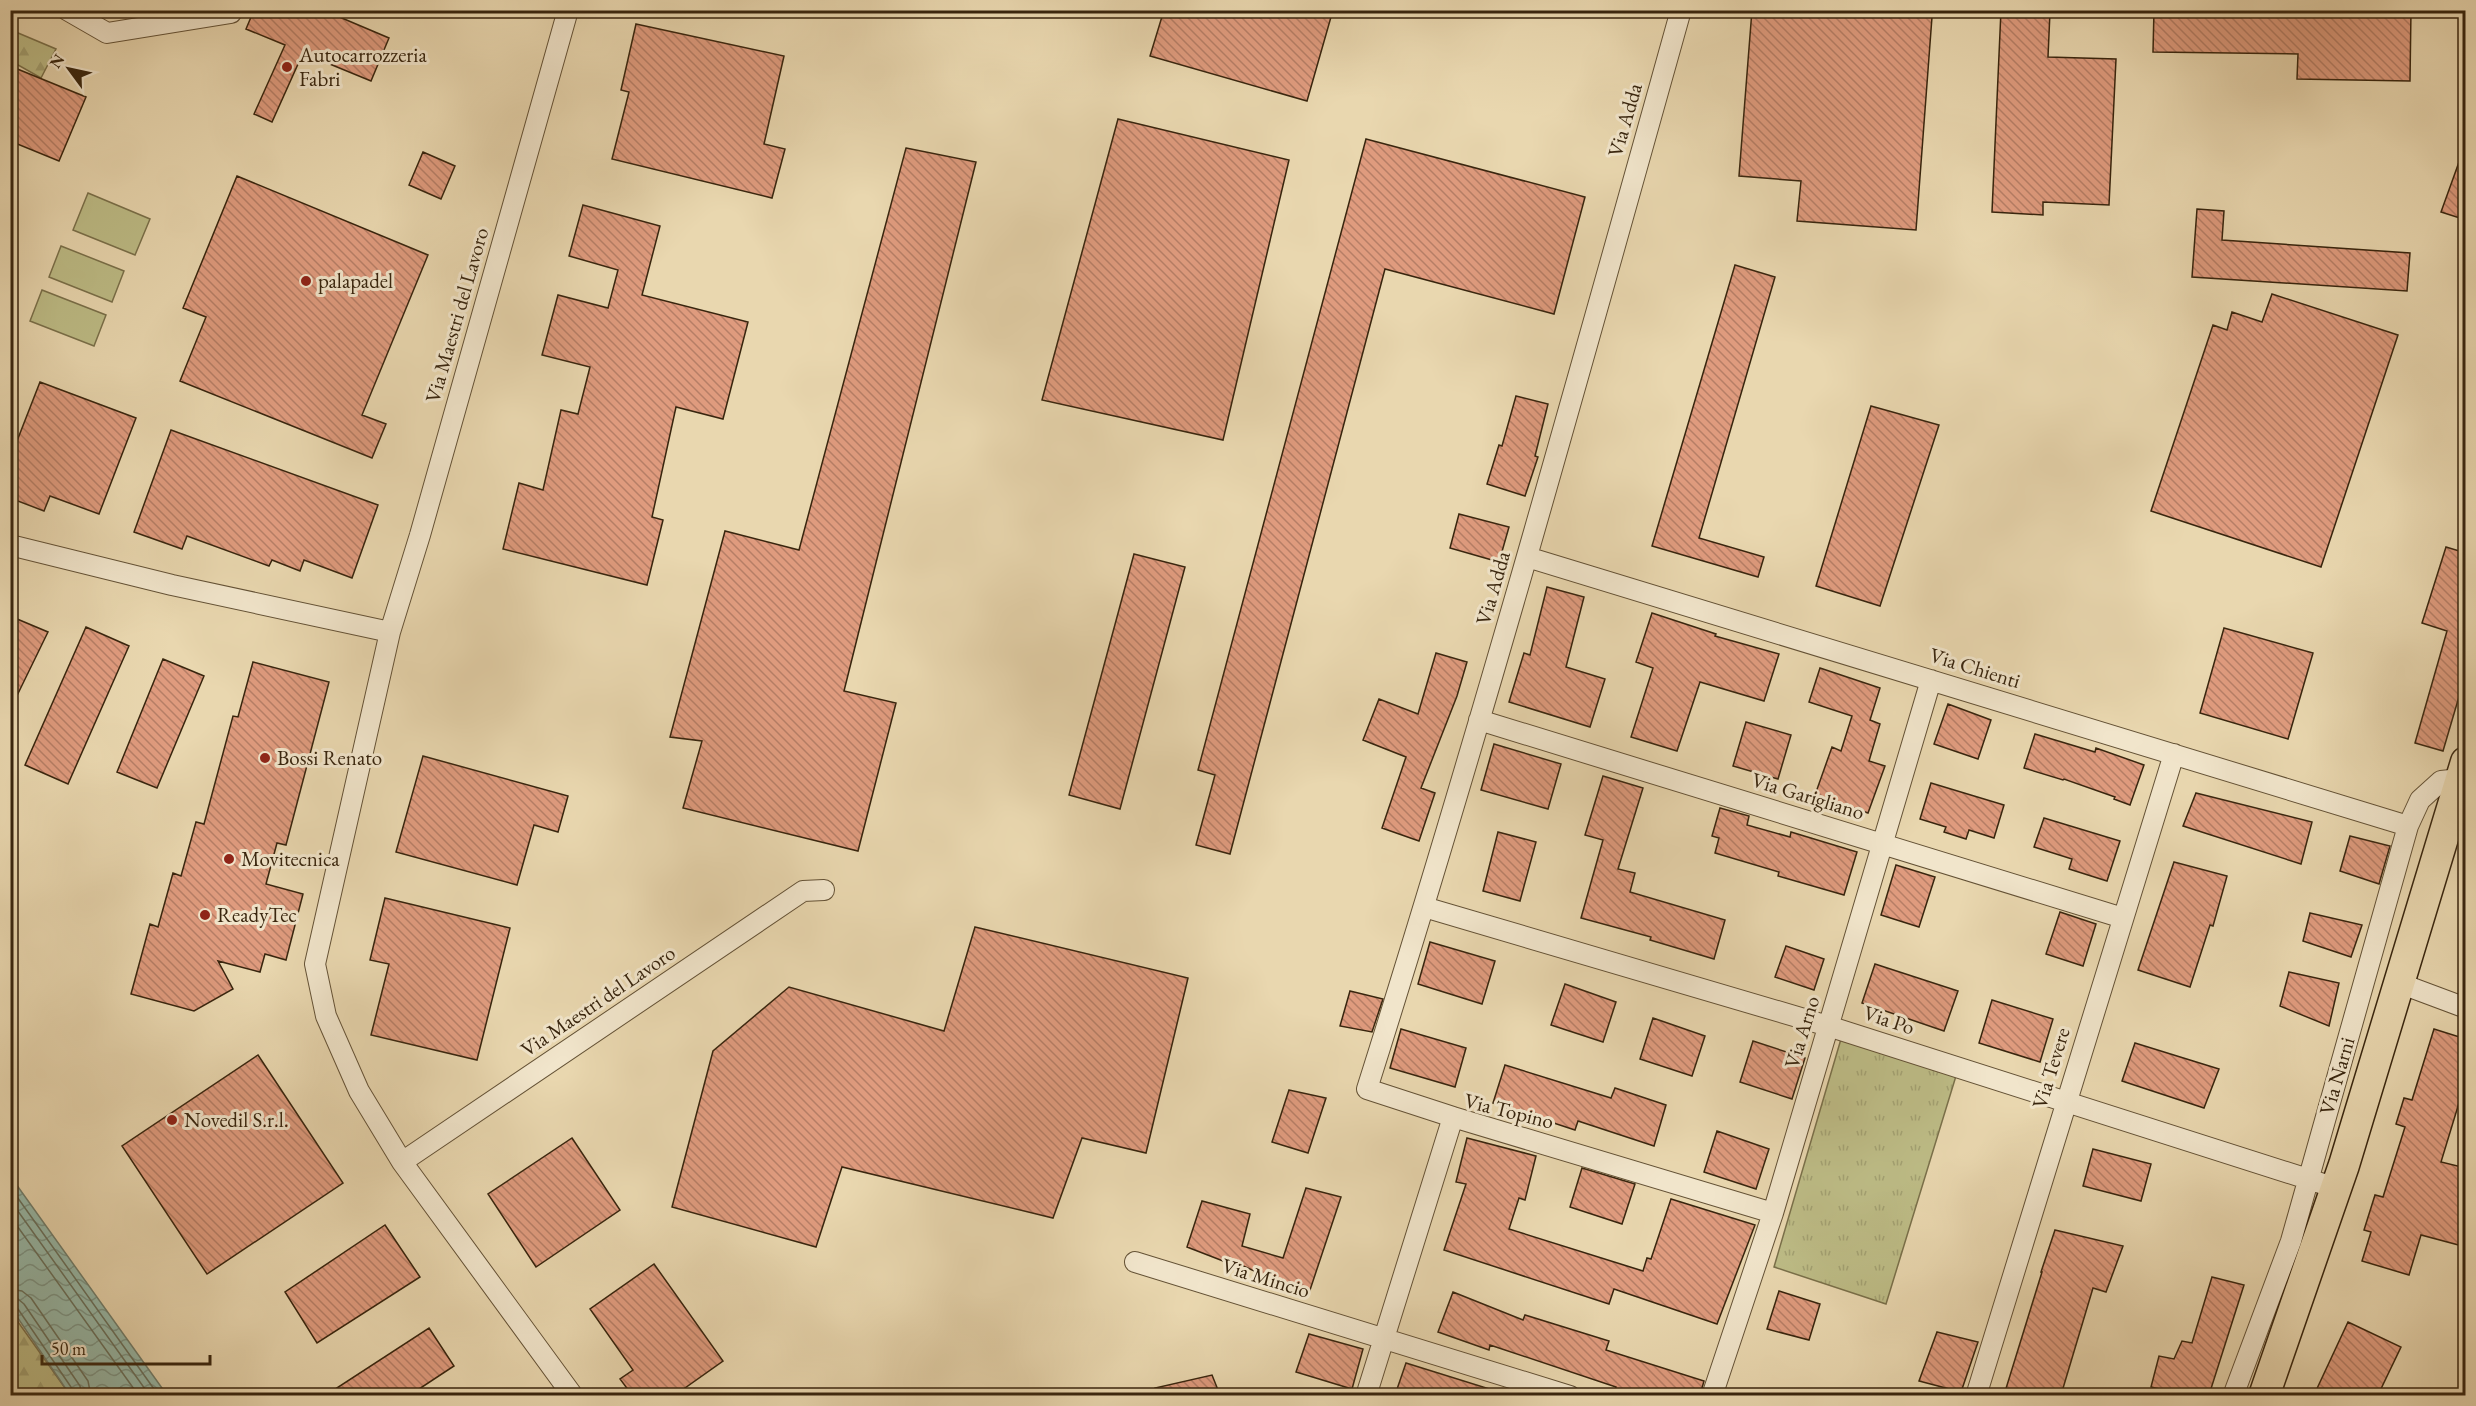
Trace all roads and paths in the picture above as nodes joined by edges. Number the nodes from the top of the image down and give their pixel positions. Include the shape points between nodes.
1 (67, 10) edge
2 (568, 10) edge
3 (1681, 10) edge
4 (231, 13) dead end
5 (10, 545) edge
6 (1527, 557) junction
7 (390, 632) junction
8 (1931, 680) junction
9 (1479, 720) junction
10 (2174, 754) junction
11 (2463, 770) edge
12 (2408, 826) junction
13 (1882, 844) junction
14 (824, 890) dead end
15 (1424, 907) junction
16 (2123, 918) junction
17 (2399, 983) junction
18 (2466, 1008) edge
19 (1828, 1026) junction
20 (2066, 1102) junction
21 (1453, 1117) junction
22 (402, 1162) junction
23 (2322, 1183) junction
24 (1773, 1213) junction
25 (1135, 1262) dead end
26 (1383, 1337) junction
27 (573, 1395) edge
28 (1366, 1395) edge
29 (1570, 1395) edge
30 (1712, 1395) edge
31 (1976, 1395) edge
32 (2233, 1395) edge
33 (2264, 1395) edge

1 - 4 street via 107,33
2 - 7 street, Via Maestri del Lavoro
3 - 6 street, Via Adda
5 - 7 street
6 - 8 street, Via Chienti
6 - 9 street, Via Adda
7 - 22 street, Via Maestri del Lavoro via 315,964 326,1016 358,1091
8 - 10 street, Via Chienti
8 - 13 street, Via Arno
9 - 13 street, Via Garigliano
9 - 15 street, Via Adda
10 - 12 street, Via Chienti
10 - 16 street, Via Tevere
11 - 12 street, Via Narni via 2441,781 2420,800
11 - 17 main road, Via Narni
12 - 23 street, Via Narni
13 - 16 street, Via Garigliano
13 - 19 street, Via Arno
14 - 22 street, Via Maestri del Lavoro via 802,891
15 - 19 street, Via Po
15 - 21 street, Via Adda via 1367,1089
16 - 20 street, Via Tevere
17 - 18 street
17 - 23 main road, Via Narni
19 - 20 street, Via Po
19 - 24 street, Via Arno
20 - 23 street, Via Po
20 - 31 street, Via Tevere
21 - 24 street, Via Topino
21 - 26 street, Via Topino
22 - 27 street, Via Maestri del Lavoro
23 - 32 street, Via Narni via 2291,1241
23 - 33 main road, Via Narni
24 - 30 street, Via Arno
25 - 26 street, Via Mincio
26 - 28 street
26 - 29 street, Via Mincio

